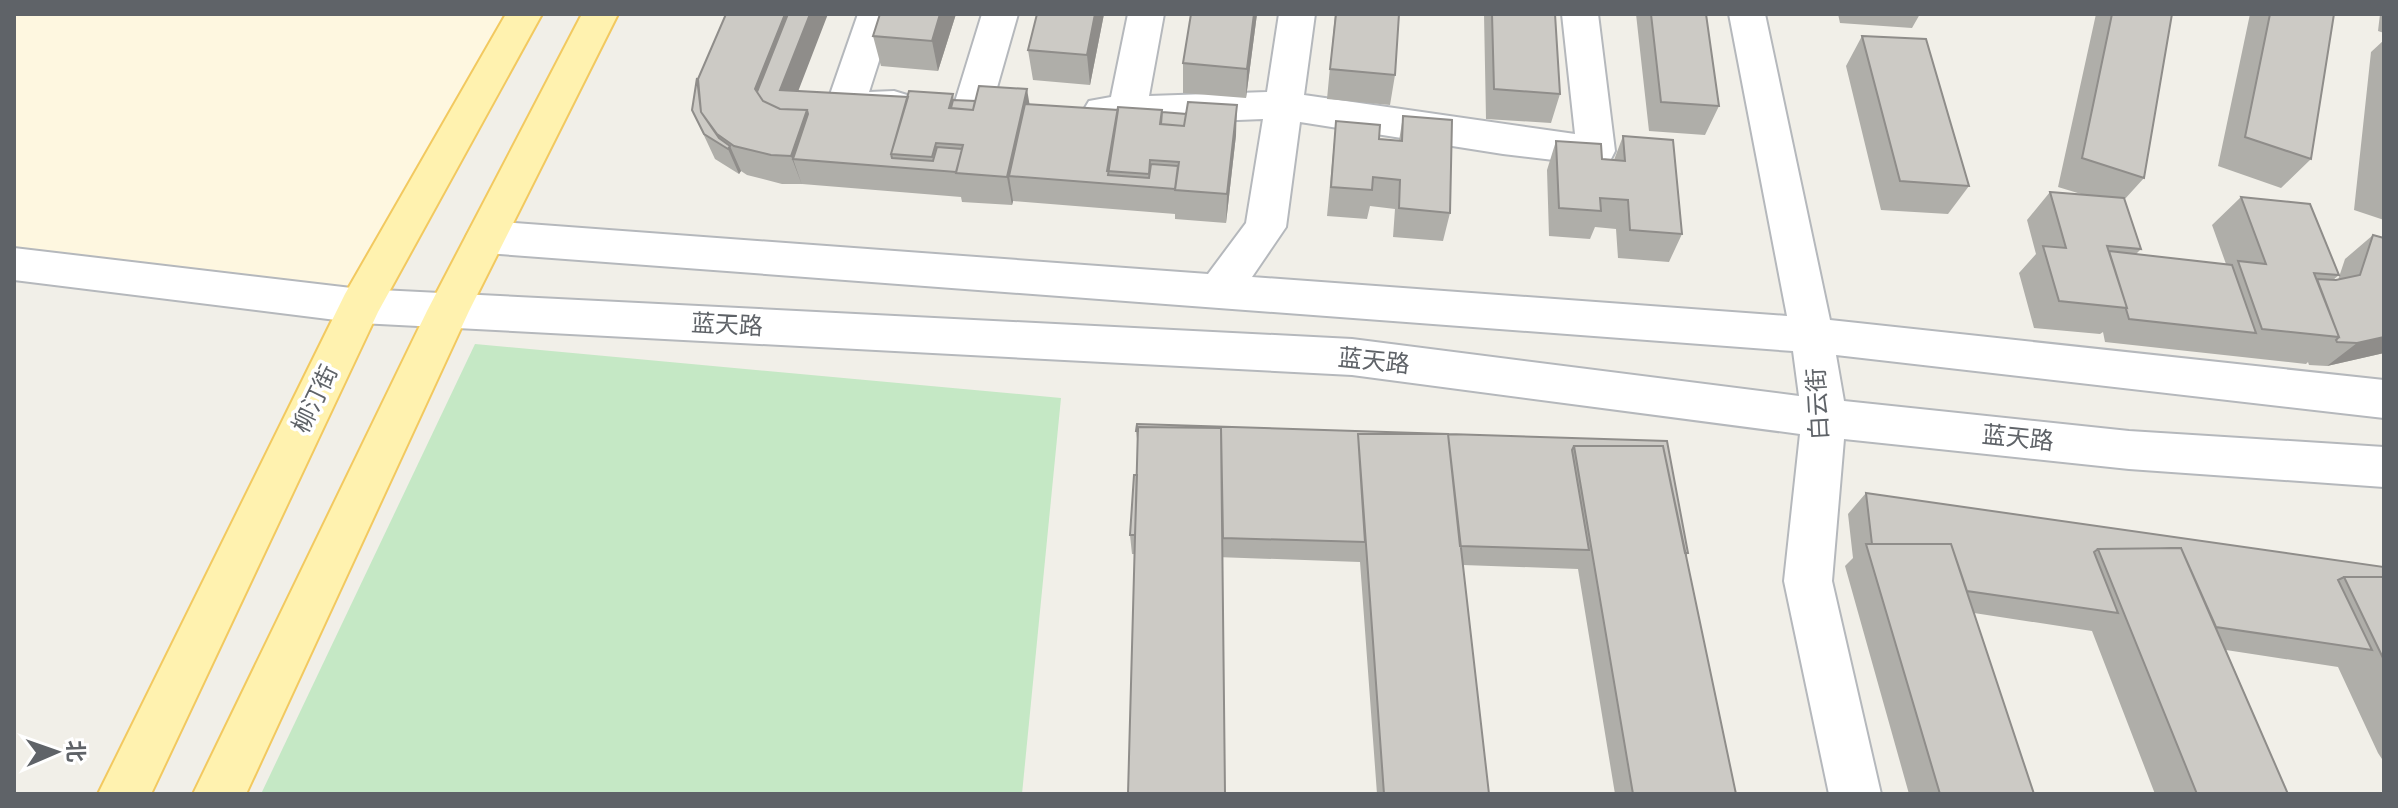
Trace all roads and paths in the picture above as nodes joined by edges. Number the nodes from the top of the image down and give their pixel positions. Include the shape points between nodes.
1 (524, 14) edge
2 (600, 14) edge
3 (876, 14) edge
4 (1000, 14) edge
5 (1146, 14) edge
6 (1297, 14) edge
7 (1580, 14) edge
8 (1747, 14) edge
9 (1283, 105) junction
10 (1065, 109) edge
11 (1127, 113) junction
12 (486, 237) junction
13 (14, 264) edge
14 (1219, 291) junction
15 (360, 306) junction
16 (448, 311) junction
17 (1812, 335) junction
18 (2384, 399) edge
19 (1824, 418) junction
20 (2384, 467) edge
21 (124, 794) edge
22 (219, 794) edge
23 (1855, 794) edge

1 - 15 main road, 柳汀街
2 - 12 main road
3 - 4 street via 845,106 960,105
5 - 11 street
6 - 9 street
7 - 9 street via 1596,151
8 - 17 street, 白云街
9 - 11 street
9 - 14 street via 1266,227
10 - 11 street
12 - 14 street
12 - 16 main road
13 - 15 street, 蓝天路
14 - 17 street
15 - 16 street, 蓝天路
15 - 21 main road, 柳汀街
16 - 19 street, 蓝天路 via 1352,357
16 - 22 main road
17 - 18 street
17 - 19 street, 白云街
19 - 20 street, 蓝天路 via 2129,450
19 - 23 street, 白云街 via 1808,581

